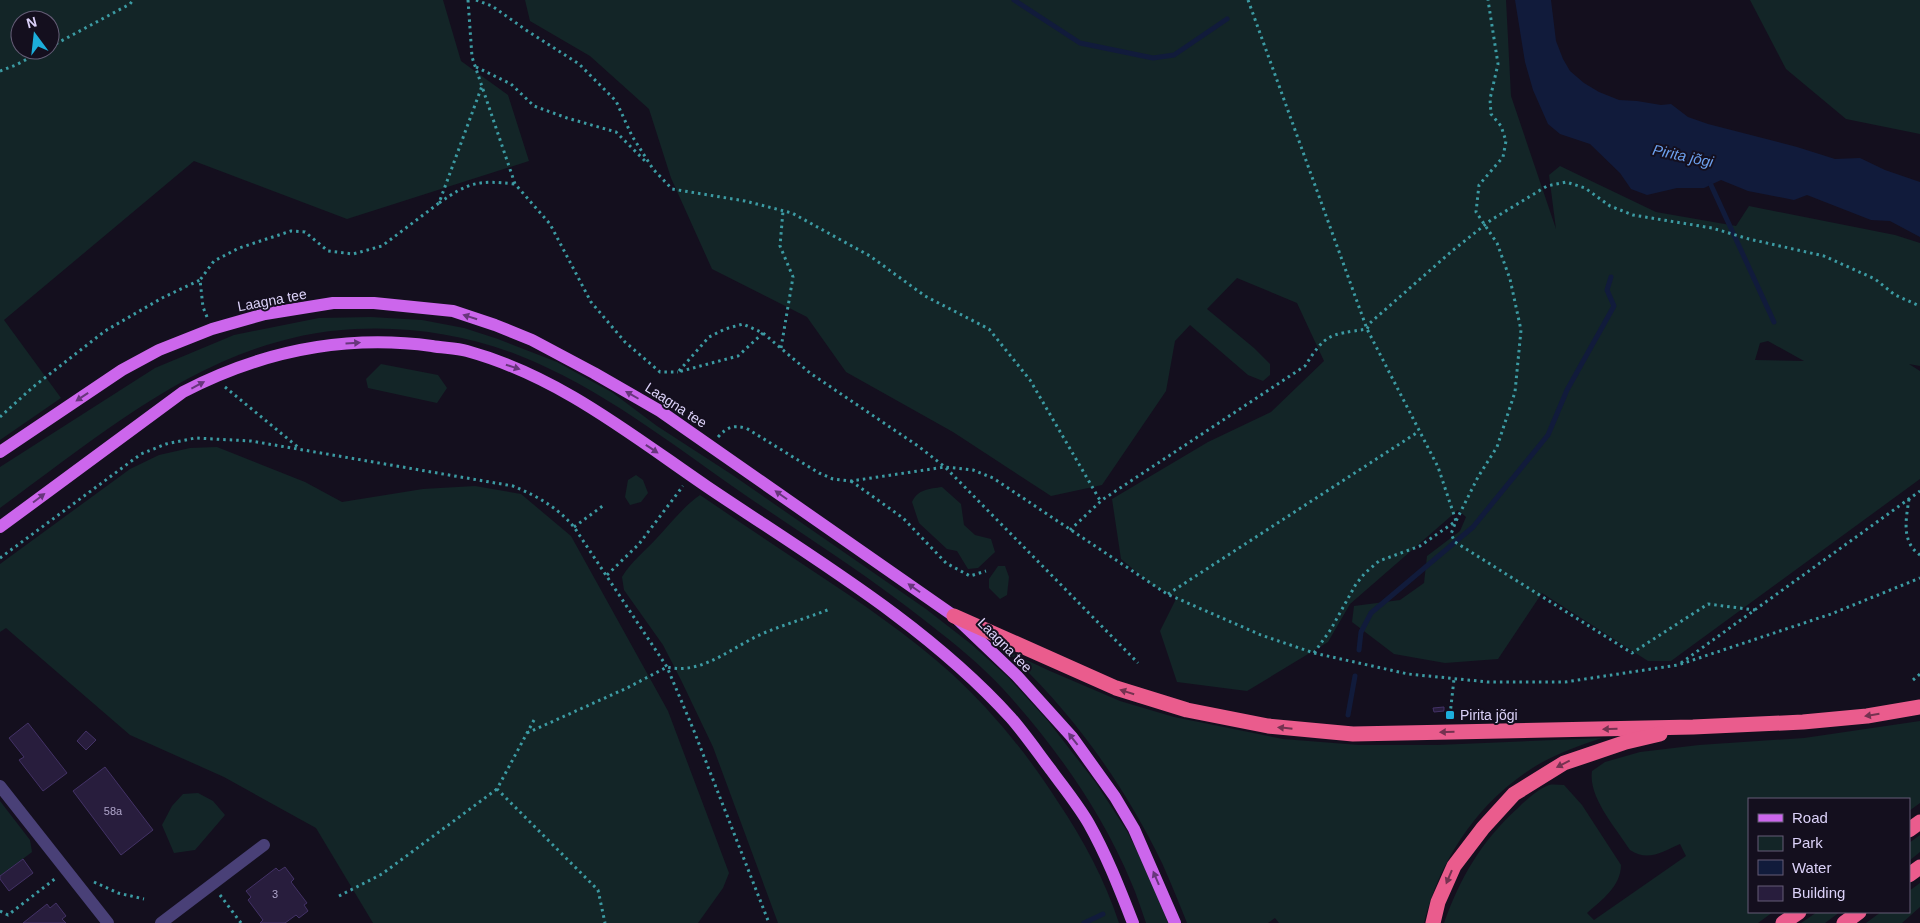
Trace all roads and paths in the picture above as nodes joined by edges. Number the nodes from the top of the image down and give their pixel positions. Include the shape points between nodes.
1 (133, 0) edge
2 (468, 0) edge
3 (476, 0) edge
4 (1248, 0) edge
5 (1488, 0) edge
6 (60, 42) edge
7 (25, 60) edge
8 (476, 67) junction
9 (0, 71) edge
10 (482, 86) junction
11 (653, 169) junction
12 (515, 184) junction
13 (438, 203) junction
14 (783, 211) junction
15 (1485, 226) junction
16 (200, 280) junction
17 (1920, 306) edge
18 (212, 329) junction
19 (1367, 329) junction
20 (763, 333) junction
21 (781, 348) junction
22 (678, 372) junction
23 (212, 377) junction
24 (0, 417) edge
25 (1418, 432) junction
26 (717, 437) dead end
27 (301, 450) junction
28 (0, 452) edge
29 (945, 467) junction
30 (851, 481) junction
31 (685, 482) dead end
32 (1920, 491) edge
33 (1909, 499) junction
34 (1101, 502) junction
35 (604, 505) dead end
36 (1456, 521) junction
37 (0, 527) edge
38 (574, 527) junction
39 (1070, 530) junction
40 (1920, 555) edge
41 (0, 558) edge
42 (986, 571) dead end
43 (607, 575) junction
44 (1920, 578) edge
45 (1167, 594) junction
46 (830, 609) dead end
47 (1755, 610) junction
48 (954, 616) junction
49 (1314, 652) junction
50 (1138, 663) dead end
51 (1678, 665) junction
52 (667, 667) junction
53 (1920, 674) edge
54 (1454, 679) junction
55 (1913, 680) dead end
56 (1920, 707) edge
57 (1450, 715) dead end
58 (534, 720) dead end
59 (1694, 727) junction
60 (527, 733) junction
61 (0, 786) edge
62 (497, 789) junction
63 (264, 845) dead end
64 (66, 870) junction
65 (92, 881) dead end
66 (212, 884) junction
67 (339, 896) dead end
68 (144, 899) dead end
69 (0, 911) edge
70 (1798, 913) edge
71 (1858, 913) edge
72 (108, 923) edge
73 (161, 923) edge
74 (241, 923) edge
75 (605, 923) edge
76 (769, 923) edge
77 (1133, 923) edge
78 (1176, 923) edge
79 (1433, 923) edge
80 (1783, 923) edge
81 (1844, 923) edge

1 - 6 path
2 - 8 path via 472,57
3 - 11 path via 492,6 579,64 616,101 632,136
4 - 19 path
5 - 15 path via 1498,64 1490,99 1491,114 1501,126 1506,141 1503,157 1479,185 1476,212
7 - 9 path
8 - 10 path
8 - 11 path via 511,84 534,106 616,132
10 - 12 path
10 - 13 path
11 - 14 path via 672,189
12 - 13 path via 488,181 461,188
12 - 22 path via 550,224 591,302 625,342 660,372
13 - 16 path via 382,246 353,254 328,250 305,232 291,231 239,248 214,261
14 - 21 path via 780,246 793,277
14 - 34 path via 870,256 925,296 989,329 1030,380
15 - 17 path via 1547,186 1566,182 1585,188 1610,206 1633,215 1712,228 1824,256 1875,279 1895,295
15 - 19 path via 1452,251
15 - 36 path via 1497,243 1510,278 1521,330 1516,383 1497,447
16 - 18 path via 203,307
16 - 24 path via 105,331
18 -> 28 main road, Laagna tee via 159,350 122,370
48 -> 18 main road, Laagna tee via 660,411 532,340 495,325 453,311 374,303 333,304 265,314
19 - 25 path
19 - 34 path via 1335,334 1319,344 1305,366
20 - 21 path
20 - 22 path via 738,356
20 - 22 path via 743,324 725,329 709,337
21 - 29 path via 810,373
23 - 27 path
37 -> 23 main road via 183,392
23 -> 77 main road via 290,351 367,342 411,343 465,351 491,359 525,371 581,400 889,610 986,692 1036,749 1088,823
25 - 36 path via 1438,467
25 - 45 path
26 - 30 path via 730,426 746,428 819,473
27 - 38 path via 513,486 542,499
27 - 41 path via 250,441 195,438 166,444 141,454
29 - 30 path
29 - 39 path via 973,470 993,478
29 - 50 path
30 - 42 path via 903,518 946,563 970,576
31 - 43 path via 639,544
32 - 33 path
33 - 40 path via 1905,527 1910,545
33 - 47 path
34 - 39 path
35 - 38 path
36 - 47 path via 1451,534 1455,542 1632,653 1708,604
36 - 49 path via 1420,546 1379,562 1365,573
38 - 43 path
39 - 45 path
43 - 52 path
44 - 51 path via 1831,614
45 - 49 path via 1261,635
46 - 52 path via 768,631 716,659 680,670
47 - 51 path
59 -> 48 highway via 1353,734 1268,726 1187,710 1116,688
78 -> 48 main road, Laagna tee via 1134,829 1072,737 1017,676
49 - 54 path via 1408,674
51 - 54 path via 1565,682
52 - 60 path
52 - 76 path
53 - 55 path
54 - 57 path
56 -> 59 highway via 1803,722
58 - 60 path
59 -> 79 highway via 1626,742 1564,762 1514,794 1454,866 1438,902
60 - 62 path
61 - 64 lane
62 - 67 path via 382,874
62 - 75 path via 598,890
63 - 66 lane
64 - 69 path via 8,915
64 - 72 lane
65 - 68 path
66 - 73 lane
66 - 74 path
70 - 80 highway
71 - 81 highway

